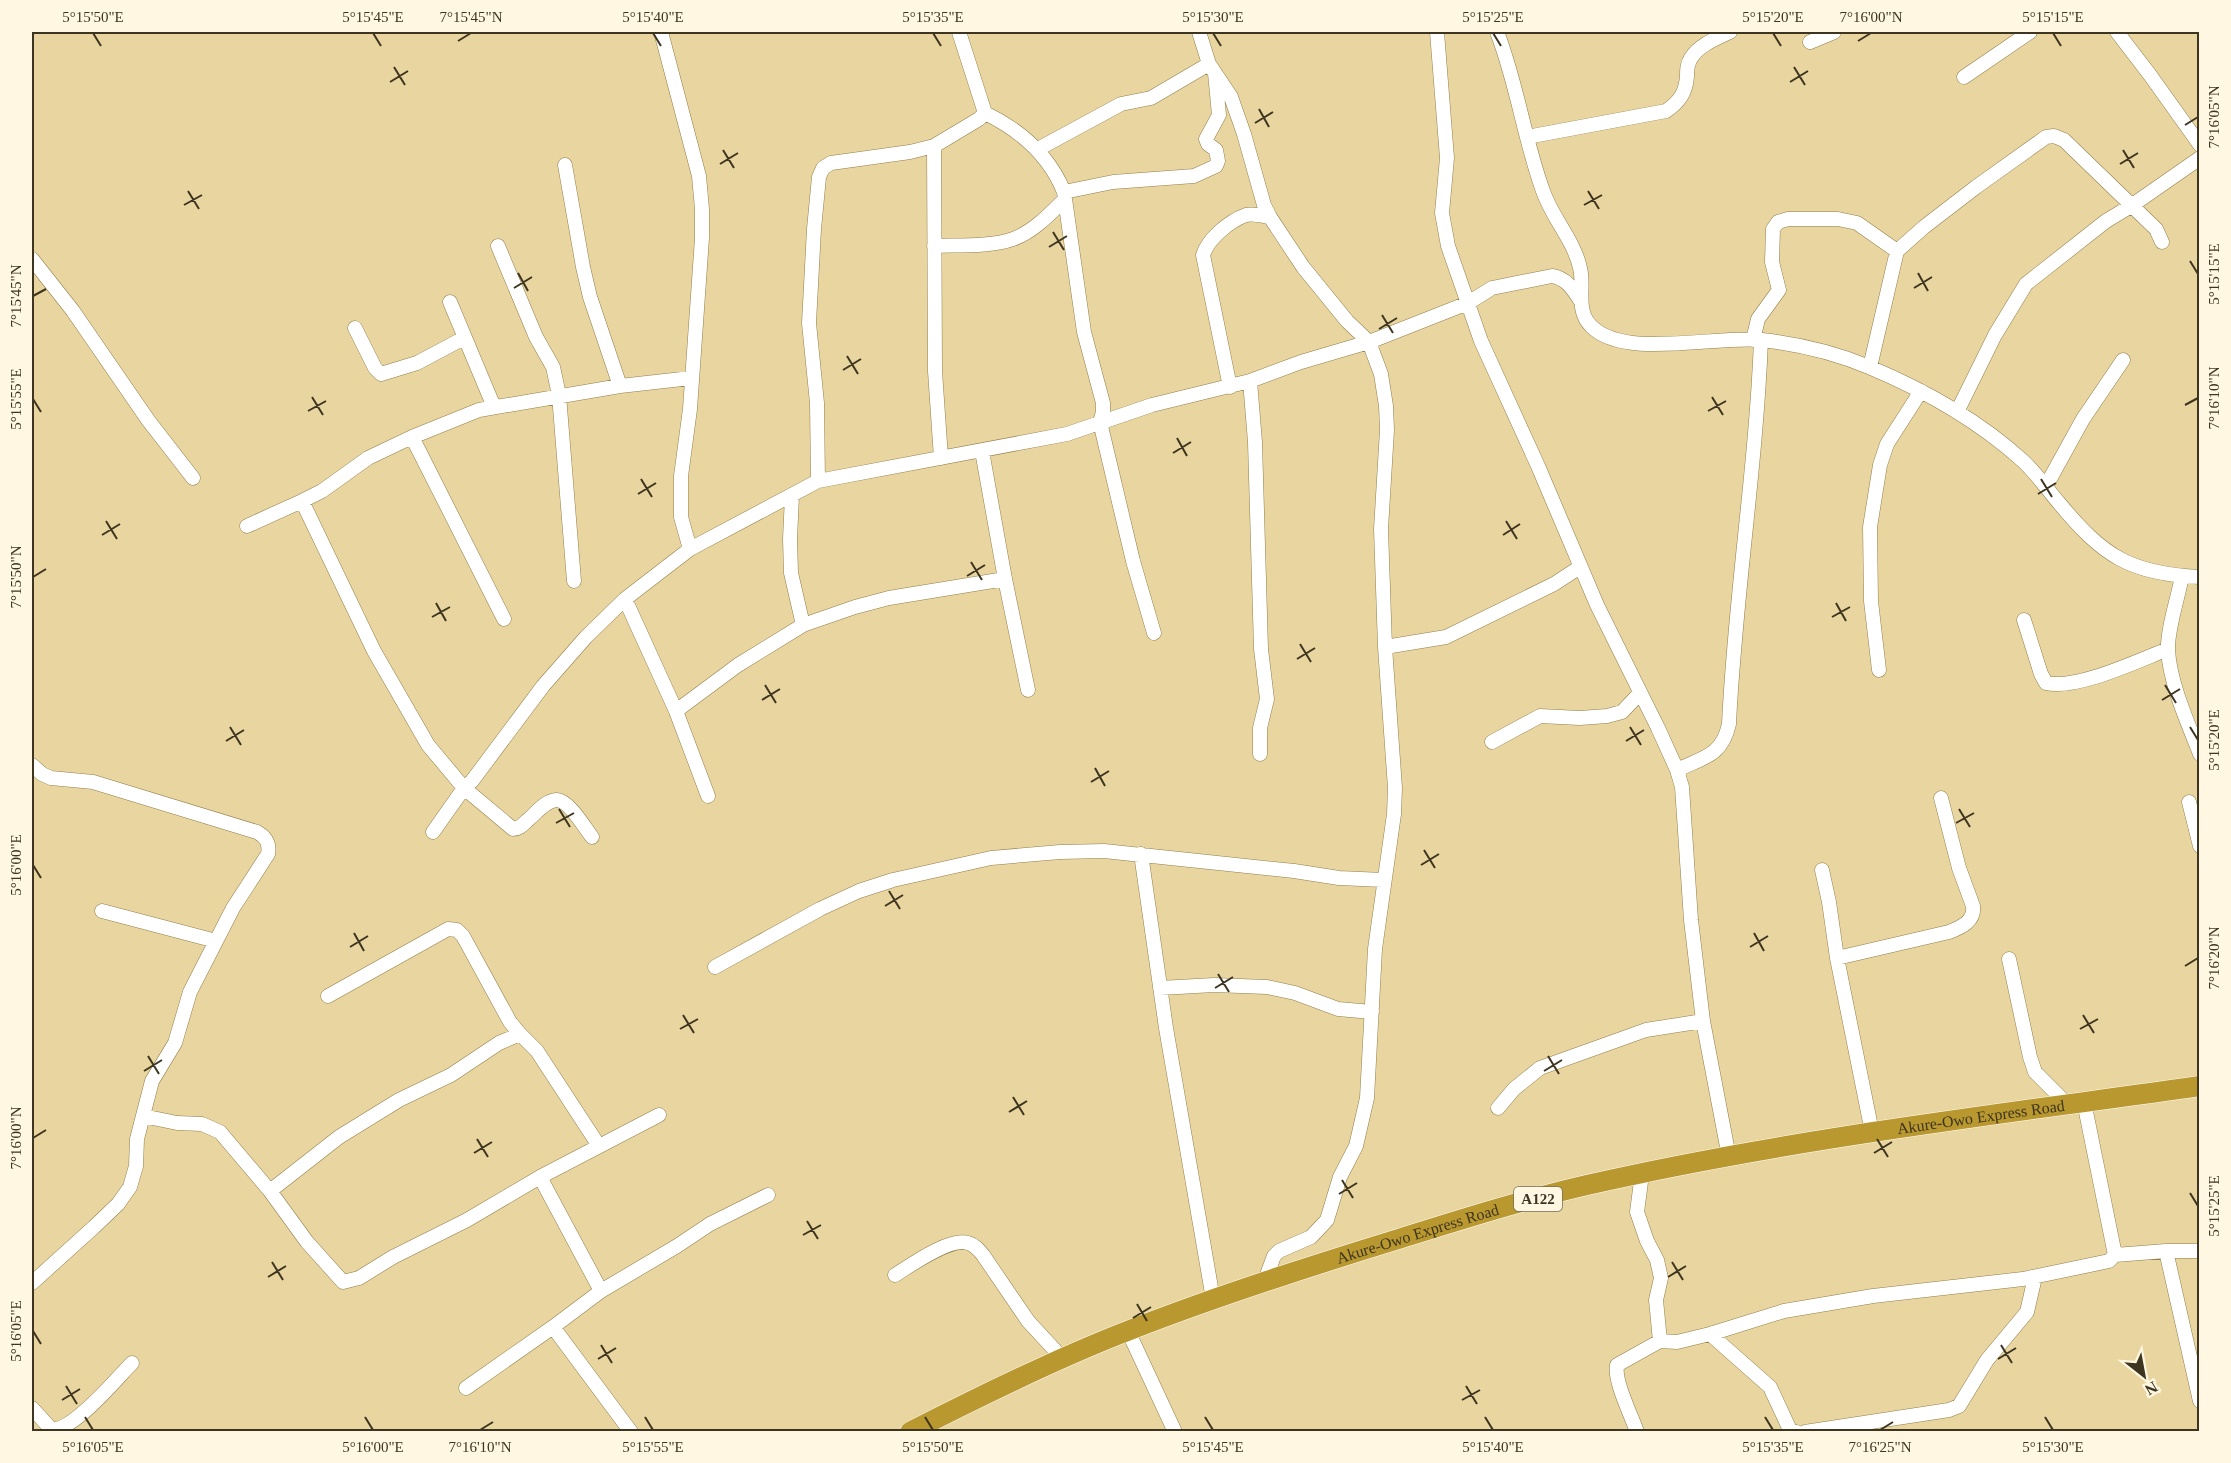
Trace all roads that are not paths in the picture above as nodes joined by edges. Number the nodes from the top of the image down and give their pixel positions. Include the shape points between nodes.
1 (661, 32) edge
2 (959, 32) edge
3 (1199, 32) edge
4 (1437, 32) edge
5 (1497, 32) edge
6 (1730, 32) edge
7 (1834, 32) edge
8 (2030, 32) edge
9 (2117, 32) edge
10 (1810, 42) dead end
11 (1212, 68) junction
12 (1964, 77) dead end
13 (985, 113) junction
14 (2197, 136) edge
15 (1527, 137) junction
16 (934, 146) junction
17 (1038, 149) junction
18 (2199, 158) edge
19 (565, 165) dead end
20 (1064, 195) junction
21 (2131, 206) junction
22 (1270, 218) junction
23 (2162, 242) dead end
24 (498, 246) dead end
25 (934, 246) junction
26 (1897, 251) junction
27 (32, 259) edge
28 (1580, 300) junction
29 (450, 302) dead end
30 (1468, 303) junction
31 (355, 328) dead end
32 (465, 338) junction
33 (1757, 340) junction
34 (1369, 342) junction
35 (2123, 360) dead end
36 (1870, 367) junction
37 (691, 378) junction
38 (1250, 381) junction
39 (620, 386) junction
40 (1230, 387) junction
41 (1921, 391) junction
42 (559, 395) junction
43 (494, 407) junction
44 (1958, 412) junction
45 (1100, 422) junction
46 (412, 437) junction
47 (982, 452) junction
48 (941, 458) junction
49 (193, 478) dead end
50 (818, 481) junction
51 (2046, 486) junction
52 (792, 496) junction
53 (302, 501) junction
54 (247, 526) dead end
55 (690, 549) junction
56 (1580, 567) junction
57 (2182, 576) junction
58 (2199, 577) edge
59 (1005, 579) junction
60 (574, 581) dead end
61 (625, 599) junction
62 (504, 619) dead end
63 (2024, 620) dead end
64 (804, 625) junction
65 (1154, 633) dead end
66 (1385, 647) junction
67 (2168, 649) junction
68 (1879, 670) dead end
69 (1028, 690) dead end
70 (1640, 693) junction
71 (676, 711) junction
72 (1492, 742) dead end
73 (1260, 753) dead end
74 (2199, 754) edge
75 (32, 765) edge
76 (1677, 770) junction
77 (464, 788) junction
78 (708, 796) dead end
79 (1941, 798) dead end
80 (2189, 802) dead end
81 (433, 832) dead end
82 (592, 837) dead end
83 (2199, 846) edge
84 (1141, 854) junction
85 (1822, 870) dead end
86 (1383, 880) junction
87 (102, 911) dead end
88 (216, 941) junction
89 (1837, 958) junction
90 (2009, 959) dead end
91 (715, 968) dead end
92 (1160, 988) junction
93 (328, 996) dead end
94 (1372, 1012) junction
95 (1703, 1021) junction
96 (520, 1034) junction
97 (2199, 1086) edge
98 (2076, 1104) junction
99 (1498, 1108) dead end
100 (659, 1115) dead end
101 (143, 1116) junction
102 (1872, 1132) junction
103 (599, 1146) junction
104 (1730, 1157) junction
105 (1642, 1174) junction
106 (540, 1177) junction
107 (270, 1191) junction
108 (768, 1195) dead end
109 (2166, 1251) junction
110 (2199, 1251) edge
111 (2115, 1255) junction
112 (895, 1275) dead end
113 (2035, 1277) junction
114 (1265, 1280) junction
115 (32, 1282) edge
116 (601, 1291) junction
117 (1214, 1299) junction
118 (553, 1327) junction
119 (1128, 1331) junction
120 (1710, 1334) junction
121 (1660, 1341) junction
122 (1064, 1359) junction
123 (132, 1363) dead end
124 (466, 1388) dead end
125 (2199, 1401) edge
126 (32, 1408) edge
127 (631, 1431) edge
128 (910, 1431) edge
129 (1175, 1431) edge
130 (1636, 1431) edge
131 (1796, 1431) edge
132 (1805, 1431) edge

1 - 37 street via 699,176 702,208
2 - 13 street
3 - 11 street
4 - 30 street via 1447,158 1443,225
5 - 15 street
6 - 15 street via 1699,49 1690,59 1684,93 1666,111
7 - 10 street
8 - 12 street
9 - 14 street
11 - 17 street via 1151,98 1121,104
11 - 20 street via 1219,115 1206,139 1216,150 1216,166 1194,176 1113,182
11 - 22 street via 1231,97
13 - 16 street
13 - 17 street
15 - 28 street via 1543,193 1581,270
16 - 25 street
16 - 50 street via 831,163 819,177 809,323 817,403
17 - 20 street via 1059,180
18 - 21 street
19 - 39 street via 590,297
20 - 25 street via 1031,229 1012,240
20 - 45 street via 1084,332 1103,403
21 - 23 street via 2156,229
21 - 26 street via 2064,140 2046,137 1923,227
21 - 44 street via 2026,284 1995,335
22 - 34 street via 1303,267
22 - 40 street via 1249,215 1233,222 1211,241 1203,255
24 - 42 street via 553,367
25 - 48 street via 935,371
26 - 33 street via 1849,221 1778,222 1773,228 1772,262 1779,290 1758,319
26 - 36 street
27 - 49 street
28 - 30 street via 1565,281 1552,276 1492,288
28 - 33 street via 1589,324 1600,334 1618,341 1639,344
29 - 32 street
30 - 34 street
30 - 56 street
31 - 32 street via 381,374 417,363
32 - 43 street
33 - 36 street via 1840,356
33 - 76 street via 1758,409 1740,571 1729,724 1717,751
34 - 38 street
34 - 66 street via 1381,374 1386,406 1381,529
35 - 51 street via 2083,419
36 - 41 street
37 - 39 street
37 - 55 street via 681,476 681,518
38 - 40 street
38 - 73 street via 1256,442 1261,649 1267,699 1260,728
39 - 42 street
40 - 45 street
41 - 44 street
41 - 68 street via 1887,444 1870,527 1869,585
42 - 43 street
42 - 60 street
43 - 46 street
44 - 51 street via 2022,461
45 - 47 street via 1067,434
45 - 65 street
46 - 53 street via 368,458
46 - 62 street
47 - 48 street
47 - 59 street
48 - 50 street
50 - 52 street
51 - 57 street via 2089,536 2112,556 2140,569
52 - 55 street
52 - 64 street via 791,573
53 - 54 street
53 - 77 street via 374,651 428,745
55 - 61 street
56 - 66 street via 1554,584 1446,637
56 - 70 street
57 - 58 street
57 - 67 street
59 - 64 street via 889,598
59 - 69 street
61 - 71 street
61 - 77 street via 543,686
63 - 67 street via 2046,683 2081,681
64 - 71 street via 738,664
66 - 86 street via 1395,788
67 - 74 street via 2183,711
70 - 72 street via 1622,712 1580,718 1540,716
70 - 76 street
71 - 78 street
75 - 88 street via 51,778 99,783 262,835 268,841 268,854
76 - 95 street via 1682,787
77 - 81 street
77 - 82 street via 513,829 556,800 570,808
79 - 89 street via 1973,906 1969,921 1950,932
80 - 83 street
84 - 86 street
84 - 91 street via 1093,851 991,858 893,880 820,909
84 - 92 street
85 - 89 street
86 - 94 street
87 - 88 street
88 - 101 street via 190,992 175,1043 152,1081
89 - 102 street
90 - 98 street via 2035,1072
92 - 94 street via 1267,987 1338,1009
92 - 117 street
93 - 96 street via 448,929 457,930
94 - 114 street via 1367,1098 1356,1146 1340,1178 1327,1220 1311,1237 1274,1256
95 - 99 street via 1646,1030 1540,1068
95 - 104 street
96 - 103 street via 537,1051
96 - 107 street via 339,1137
97 - 98 highway, Akure-Owo Express Road / A122
98 - 102 highway, Akure-Owo Express Road / A122
98 - 111 street
100 - 103 street
101 - 107 street via 211,1126 228,1139
101 - 115 street via 130,1187 94,1227
102 - 104 highway, Akure-Owo Express Road / A122
103 - 106 street
104 - 105 highway, Akure-Owo Express Road / A122
105 - 114 highway, Akure-Owo Express Road / A122 via 1585,1186
105 - 121 street via 1637,1212 1658,1260
106 - 107 street via 468,1220 348,1282 338,1279
106 - 116 street
108 - 116 street via 710,1224
109 - 110 street
109 - 111 street
109 - 125 street
111 - 113 street via 2109,1261
112 - 122 street via 951,1244 968,1243 983,1255 1028,1321
113 - 120 street via 1784,1311
113 - 132 street via 2027,1312 1987,1360 1959,1406
114 - 117 highway, Akure-Owo Express Road / A122
116 - 118 street
117 - 119 highway, Akure-Owo Express Road / A122
118 - 124 street
118 - 127 street
119 - 122 highway, Akure-Owo Express Road / A122
119 - 129 street
120 - 121 street via 1677,1342
120 - 131 street via 1770,1387 1790,1430
121 - 130 street via 1617,1365
122 - 128 highway, Akure-Owo Express Road / A122
123 - 126 street via 80,1416 60,1430 51,1430

